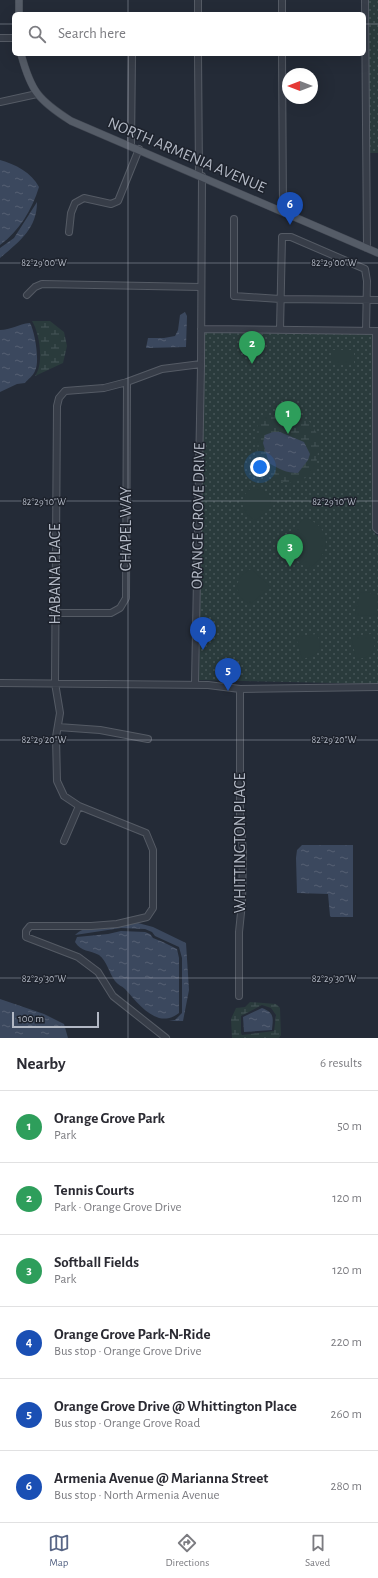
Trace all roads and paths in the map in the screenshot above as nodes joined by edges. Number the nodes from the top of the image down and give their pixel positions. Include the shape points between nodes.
1 (19, 0) edge
2 (198, 0) edge
3 (282, 0) edge
4 (364, 0) edge
5 (19, 12) edge
6 (198, 12) edge
7 (282, 12) edge
8 (364, 12) edge
9 (0, 38) edge
10 (12, 38) edge
11 (22, 56) edge
12 (132, 56) edge
13 (198, 56) edge
14 (282, 56) edge
15 (365, 56) edge
16 (37, 94) junction
17 (0, 102) edge
18 (131, 146) junction
19 (139, 149) junction
20 (200, 175) junction
21 (283, 211) junction
22 (234, 219) dead end
23 (69, 232) dead end
24 (367, 248) junction
25 (378, 253) edge
26 (201, 287) junction
27 (27, 295) dead end
28 (280, 299) junction
29 (366, 300) junction
30 (378, 300) edge
31 (201, 329) junction
32 (280, 330) junction
33 (366, 331) junction
34 (377, 331) edge
35 (201, 364) junction
36 (127, 382) junction
37 (377, 529) edge
38 (55, 613) junction
39 (0, 683) edge
40 (55, 683) junction
41 (195, 684) junction
42 (240, 688) junction
43 (378, 688) edge
44 (58, 727) junction
45 (148, 739) dead end
46 (79, 806) junction
47 (64, 841) dead end
48 (239, 996) dead end
49 (166, 1038) edge

1 - 5 main road
2 - 6 street
3 - 7 street
4 - 8 street
9 - 10 street
11 - 16 main road, NORTH ARMENIA AVENUE via 27,78
12 - 18 street
13 - 20 street, ORANGE GROVE DRIVE
14 - 21 street
15 - 24 street
16 - 17 street
16 - 18 main road, NORTH ARMENIA AVENUE via 52,109 70,120
18 - 19 main road, NORTH ARMENIA AVENUE
19 - 20 main road, NORTH ARMENIA AVENUE
19 - 23 street via 118,201 111,204 84,198 75,203 70,213
20 - 21 main road, NORTH ARMENIA AVENUE
20 - 26 street, ORANGE GROVE DRIVE
21 - 24 main road, NORTH ARMENIA AVENUE
22 - 28 street via 234,296
24 - 25 main road, NORTH ARMENIA AVENUE
26 - 27 street via 42,284 34,287
26 - 31 street, ORANGE GROVE DRIVE
28 - 29 street
28 - 29 street via 282,237 291,236 365,269
28 - 32 street
29 - 30 street
29 - 33 street
31 - 32 street
31 - 35 street, ORANGE GROVE DRIVE
32 - 33 street
33 - 34 street
34 - 37 street
35 - 36 street, HABANA PLACE via 162,369
35 - 41 street, ORANGE GROVE DRIVE
36 - 38 street, HABANA PLACE via 104,388 65,391 59,398
36 - 38 street, CHAPEL WAY via 126,598 120,608 111,613
38 - 40 street, HABANA PLACE
39 - 40 street
40 - 41 street
40 - 44 street, HABANA PLACE via 60,713
41 - 42 street
42 - 43 street
42 - 48 street, WHITTINGTON PLACE via 240,815 243,852
44 - 45 street via 100,730
44 - 46 street, HABANA PLACE via 57,781 64,796
46 - 47 street
46 - 49 street, HABANA PLACE via 146,833 152,850 153,908 147,917 118,924 30,926 26,931 26,937 78,957 98,972 113,996

